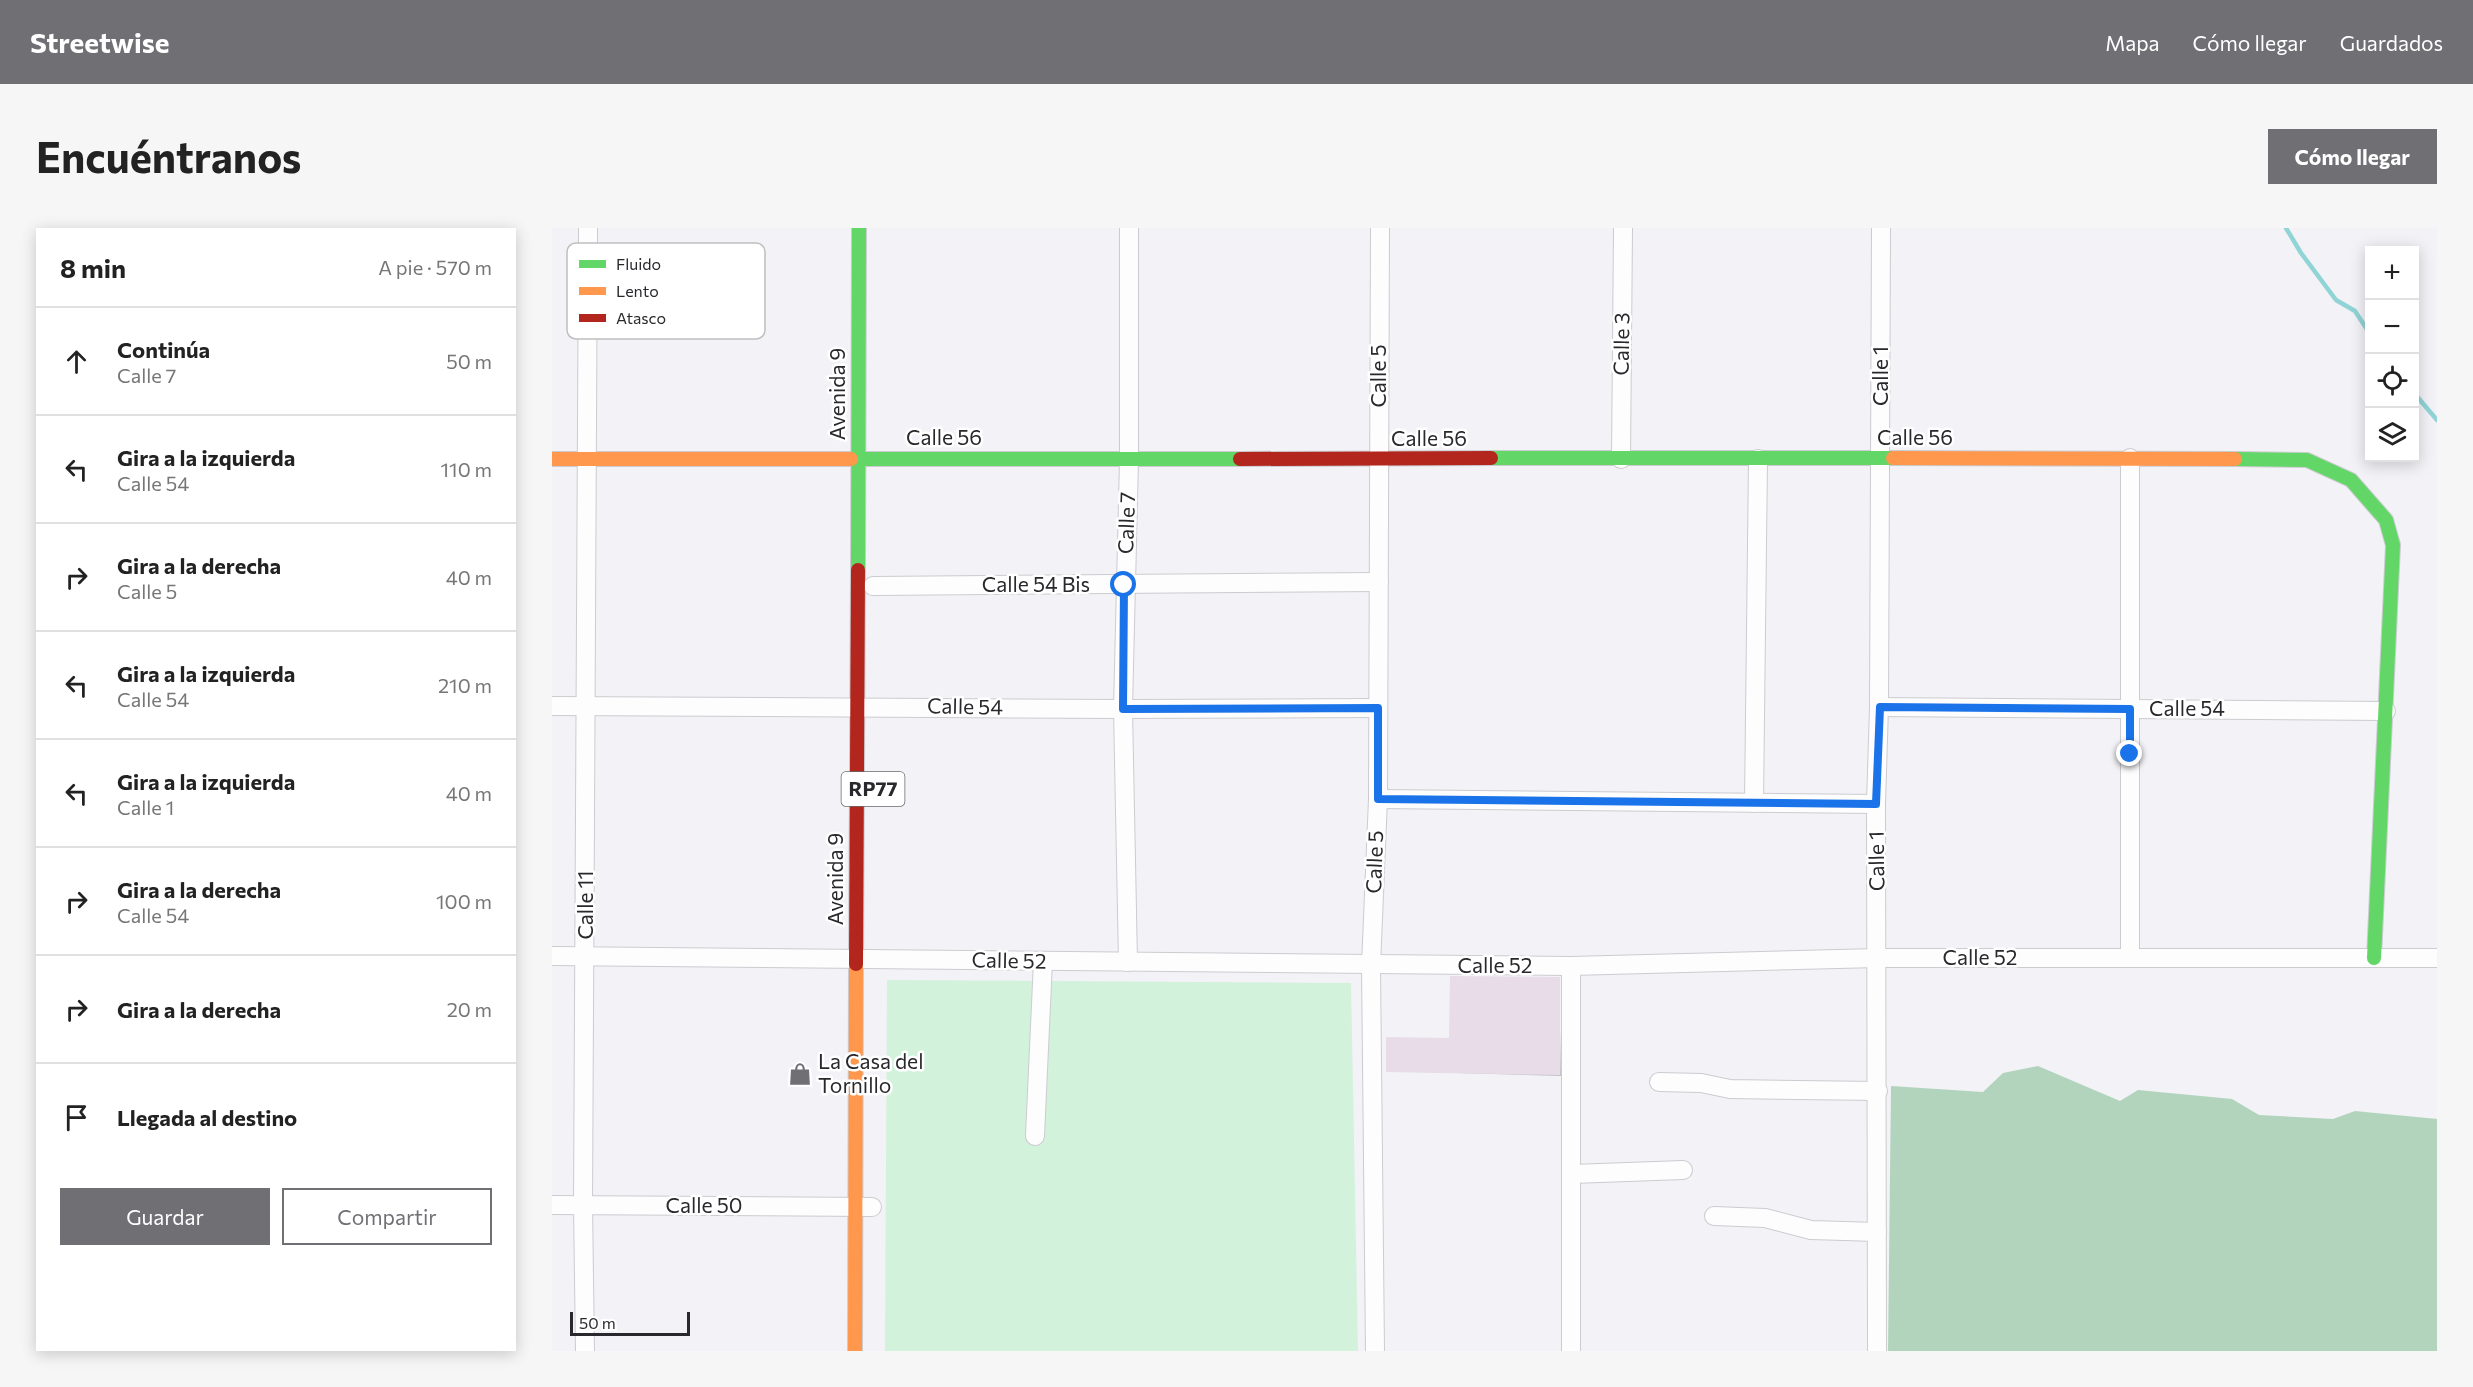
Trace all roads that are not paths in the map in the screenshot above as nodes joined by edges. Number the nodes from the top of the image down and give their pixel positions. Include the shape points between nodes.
1 (588, 228) edge
2 (859, 228) edge
3 (1129, 228) edge
4 (1380, 228) edge
5 (1623, 228) edge
6 (1881, 228) edge
7 (588, 243) edge
8 (588, 339) edge
9 (587, 458) junction
10 (2130, 458) junction
11 (552, 459) edge
12 (859, 459) junction
13 (1621, 459) junction
14 (1758, 459) junction
15 (1880, 459) junction
16 (1129, 460) junction
17 (1379, 460) junction
18 (1379, 582) junction
19 (1124, 585) junction
20 (873, 586) dead end
21 (586, 705) junction
22 (552, 706) edge
23 (869, 707) junction
24 (1880, 707) junction
25 (1378, 708) junction
26 (1123, 709) junction
27 (2130, 709) junction
28 (2386, 711) junction
29 (1378, 799) junction
30 (1754, 803) junction
31 (1876, 804) junction
32 (552, 956) edge
33 (586, 956) junction
34 (1878, 958) junction
35 (2130, 958) junction
36 (2374, 958) junction
37 (2437, 958) edge
38 (868, 959) junction
39 (1043, 961) junction
40 (1128, 963) junction
41 (1371, 966) junction
42 (1571, 966) junction
43 (1659, 1082) dead end
44 (1878, 1091) junction
45 (1035, 1136) dead end
46 (1683, 1170) dead end
47 (1572, 1174) junction
48 (552, 1205) edge
49 (583, 1205) junction
50 (868, 1206) junction
51 (1714, 1216) dead end
52 (1877, 1232) junction
53 (585, 1351) edge
54 (855, 1351) edge
55 (1375, 1351) edge
56 (1571, 1351) edge
57 (1877, 1351) edge

1 - 7 street, Calle 11
2 - 12 street, Avenida 9 / RP77
3 - 16 street, Calle 7
4 - 17 street, Calle 5
5 - 13 street, Calle 3
6 - 15 street, Calle 1
8 - 9 street, Calle 11
9 - 11 street, Calle 56
9 - 12 street, Calle 56
9 - 21 street, Calle 11
10 - 15 street, Calle 56
10 - 27 street
10 - 28 street, Calle 56 via 2307,460 2351,480 2386,520 2393,545
12 - 16 street, Calle 56
12 - 23 street, Avenida 9 / RP77
13 - 14 street, Calle 56
13 - 17 street, Calle 56
14 - 15 street, Calle 56
14 - 30 street
15 - 24 street, Calle 1
16 - 17 street, Calle 56
16 - 19 street, Calle 7
17 - 18 street, Calle 5
18 - 19 street, Calle 54 Bis
18 - 25 street, Calle 5
19 - 20 street, Calle 54 Bis
19 - 26 street, Calle 7
21 - 22 street, Calle 54
21 - 23 street, Calle 54
21 - 33 street, Calle 11
23 - 26 street, Calle 54
23 - 38 street, Avenida 9 / RP77
24 - 27 street, Calle 54
24 - 31 street, Calle 1
25 - 26 street, Calle 54
25 - 29 street, Calle 5
26 - 40 street, Calle 7
27 - 28 street, Calle 54
27 - 35 street
28 - 36 street
29 - 30 street
29 - 41 street, Calle 5
30 - 31 street
31 - 34 street, Calle 1
32 - 33 street, Calle 52
33 - 38 street, Calle 52
33 - 49 street, Calle 11
34 - 35 street, Calle 52
34 - 42 street, Calle 52
34 - 44 street, Calle 1
35 - 36 street, Calle 52
36 - 37 street, Calle 52
38 - 39 street, Calle 52
38 - 50 street, Avenida 9 / RP77
39 - 40 street, Calle 52
39 - 45 street
40 - 41 street, Calle 52
41 - 42 street, Calle 52
41 - 55 street, Calle 5
42 - 47 street
43 - 44 street via 1701,1083 1730,1089
44 - 52 street, Calle 1
46 - 47 street
47 - 56 street
48 - 49 street, Calle 50
49 - 50 street, Calle 50
49 - 53 street, Calle 11
50 - 54 street, Avenida 9 / RP77
51 - 52 street via 1765,1218 1811,1230
52 - 57 street, Calle 1

